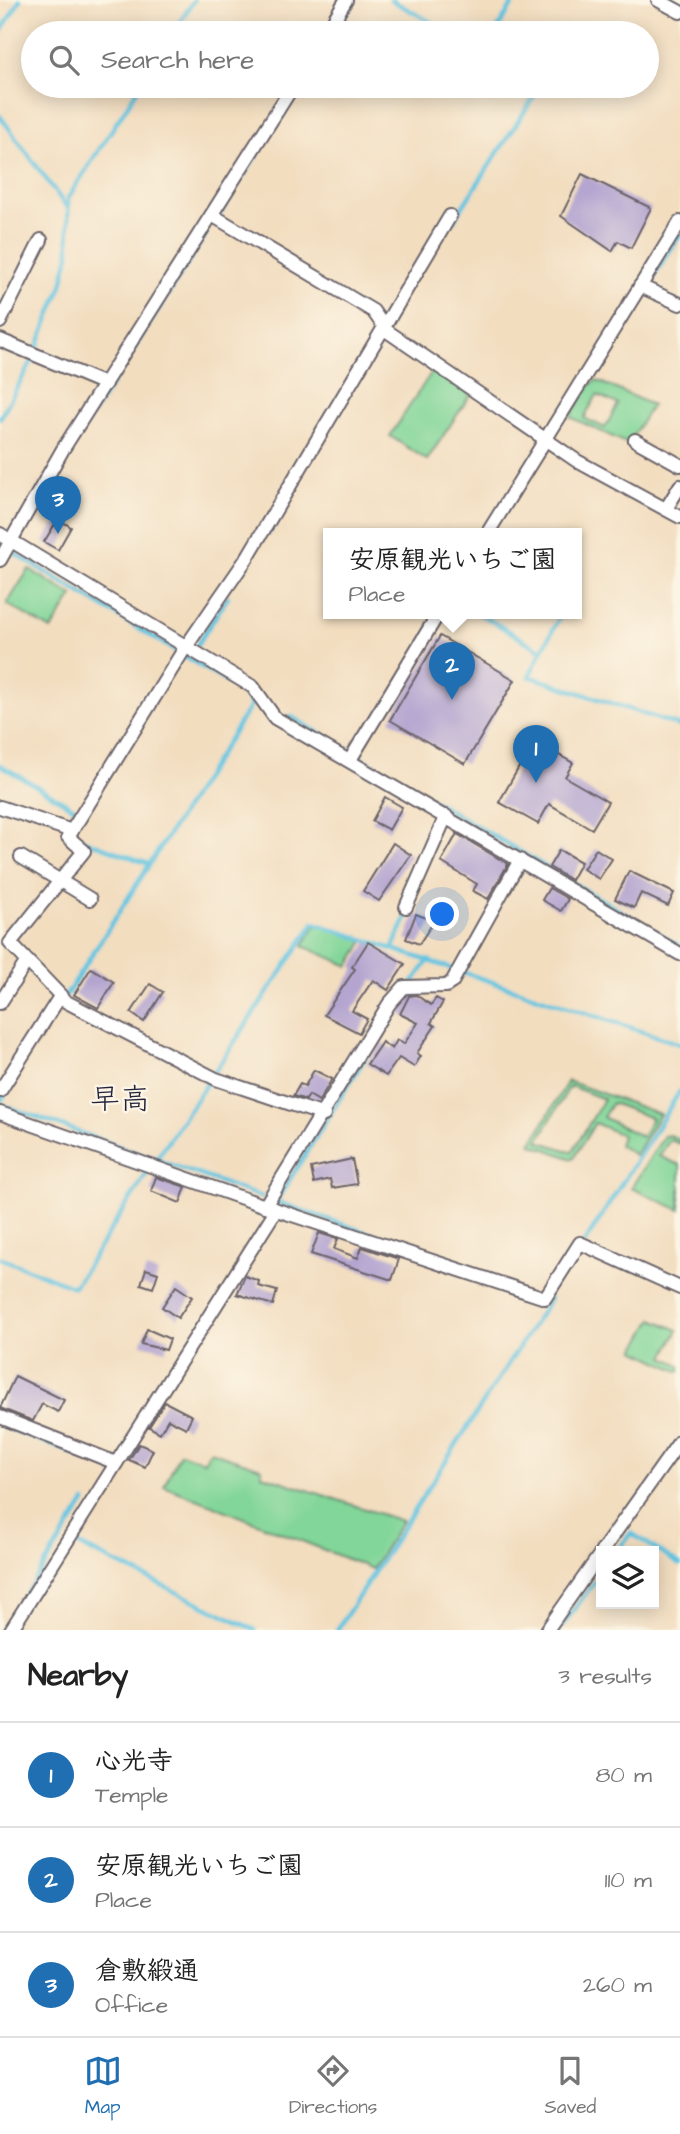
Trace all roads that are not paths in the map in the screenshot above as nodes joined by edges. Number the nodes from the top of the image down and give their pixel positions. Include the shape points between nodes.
1 (346, 0) edge
2 (658, 0) edge
3 (680, 12) edge
4 (333, 21) edge
5 (286, 98) edge
6 (450, 216) dead end
7 (215, 217) junction
8 (680, 222) edge
9 (41, 240) dead end
10 (640, 286) junction
11 (680, 304) edge
12 (0, 322) edge
13 (385, 328) junction
14 (0, 340) edge
15 (105, 384) junction
16 (548, 440) junction
17 (635, 440) dead end
18 (680, 465) edge
19 (680, 486) edge
20 (666, 509) junction
21 (680, 517) edge
22 (490, 528) edge
23 (6, 538) edge
24 (0, 560) edge
25 (435, 619) edge
26 (182, 652) junction
27 (352, 756) junction
28 (0, 807) edge
29 (446, 816) junction
30 (72, 831) junction
31 (21, 857) dead end
32 (520, 860) junction
33 (60, 881) junction
34 (90, 899) dead end
35 (406, 907) dead end
36 (680, 954) edge
37 (27, 961) junction
38 (62, 1000) junction
39 (0, 1003) edge
40 (0, 1091) edge
41 (0, 1113) edge
42 (324, 1115) junction
43 (271, 1208) junction
44 (680, 1287) edge
45 (0, 1417) edge
46 (680, 1441) edge
47 (112, 1461) junction
48 (606, 1546) edge
49 (596, 1561) edge
50 (11, 1630) edge
51 (547, 1630) edge

1 - 4 street
2 - 3 street
5 - 7 street
6 - 13 street
7 - 13 street via 373,311
7 - 15 street
8 - 10 street
9 - 12 street
10 - 11 street
10 - 16 street
13 - 16 street
13 - 26 street via 247,558
14 - 15 street
15 - 23 street
16 - 20 street
16 - 22 street
17 - 18 street
19 - 20 street
20 - 21 street
23 - 24 street
23 - 26 street
25 - 27 street
26 - 27 street via 253,687 275,718
26 - 30 street
27 - 29 street
28 - 30 street
29 - 32 street
29 - 35 street
30 - 33 street via 68,837 84,851
31 - 33 street
32 - 36 street
32 - 42 street via 461,970 446,986 410,987 389,1004
33 - 34 street
33 - 37 street via 10,943
37 - 38 street
37 - 39 street
38 - 40 street
38 - 42 street via 212,1077
41 - 43 street
42 - 43 street
43 - 44 street via 545,1298 580,1242
43 - 47 street
45 - 47 street
46 - 48 street
47 - 50 street
49 - 51 street

